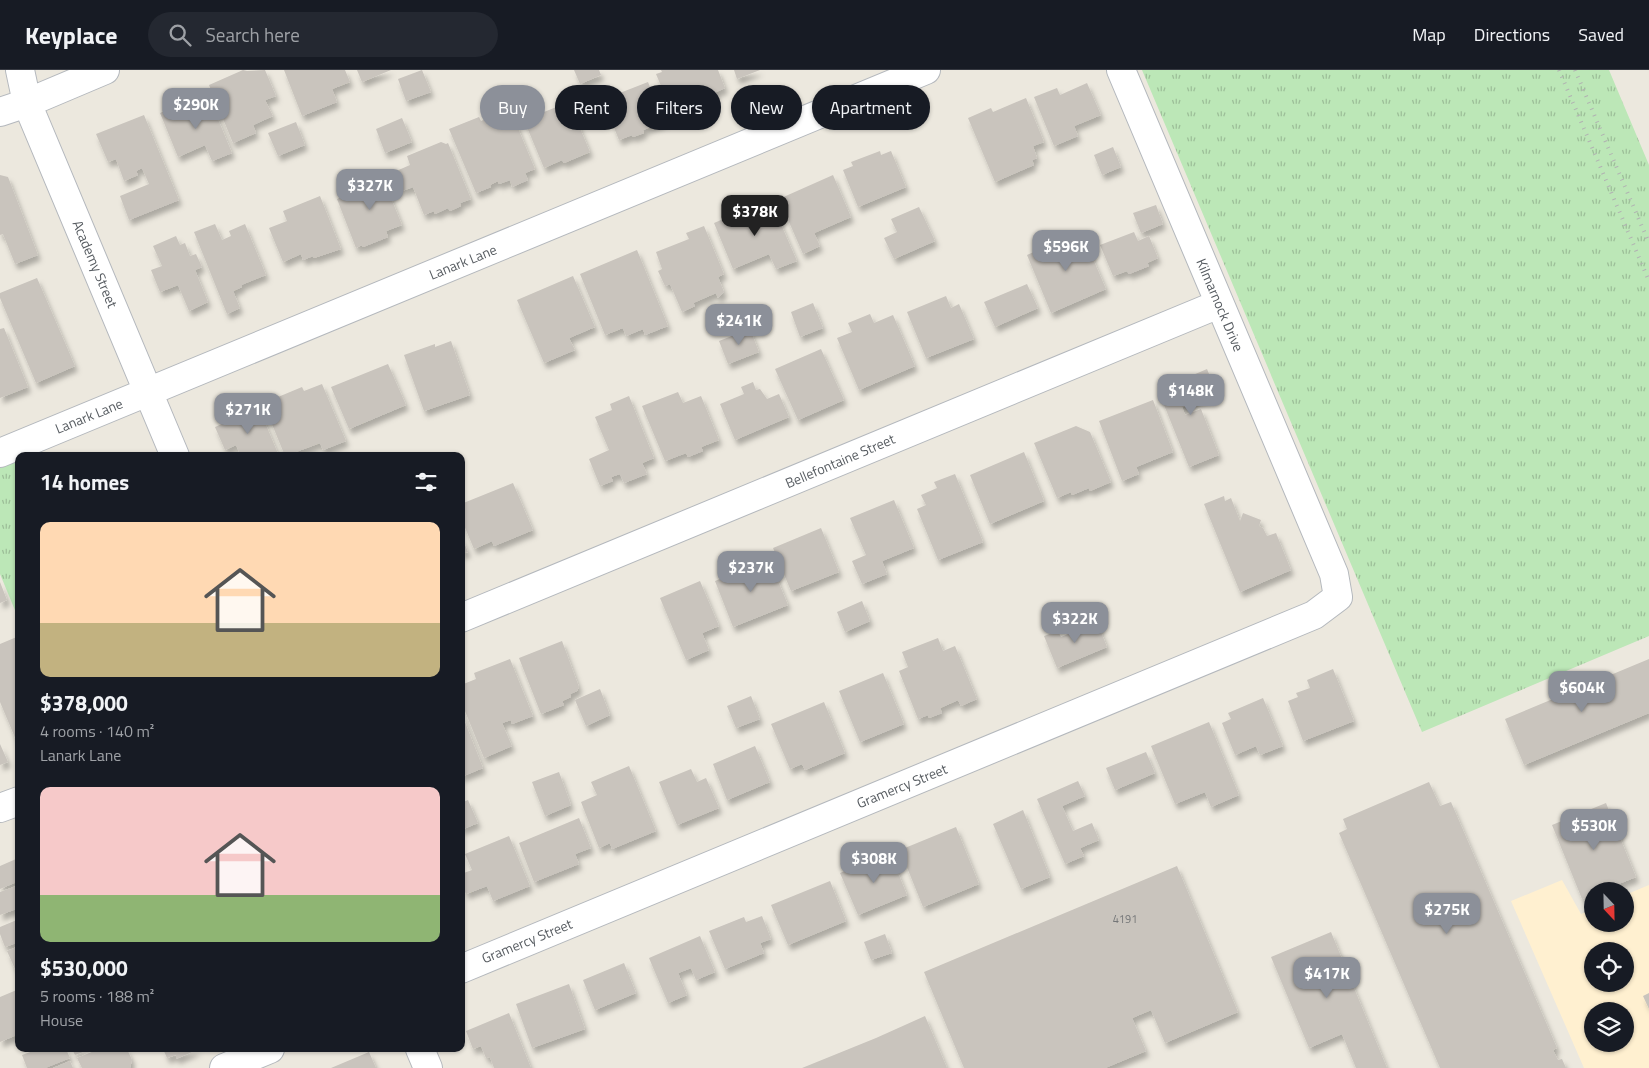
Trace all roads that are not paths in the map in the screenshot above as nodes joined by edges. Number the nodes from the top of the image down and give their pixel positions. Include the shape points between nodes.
1 (20, 70) edge
2 (105, 70) edge
3 (926, 70) edge
4 (1121, 70) edge
5 (27, 103) junction
6 (0, 112) edge
7 (1219, 304) junction
8 (148, 392) junction
9 (173, 452) edge
10 (0, 453) edge
11 (1338, 597) joint
12 (465, 616) edge
13 (15, 802) edge
14 (0, 808) edge
15 (465, 967) edge
16 (263, 1052) edge
17 (421, 1052) edge
18 (224, 1068) edge
19 (428, 1068) edge

1 - 5 street, Academy Street
2 - 5 street
3 - 8 street, Lanark Lane
4 - 7 street, Kilmarnock Drive
5 - 6 street
5 - 8 street, Academy Street
7 - 11 street, Kilmarnock Drive via 1334,574
7 - 12 street, Bellefontaine Street
8 - 9 street, Academy Street
8 - 10 street, Lanark Lane
11 - 15 street, Gramercy Street via 1314,616
13 - 14 street
16 - 18 street
17 - 19 street

